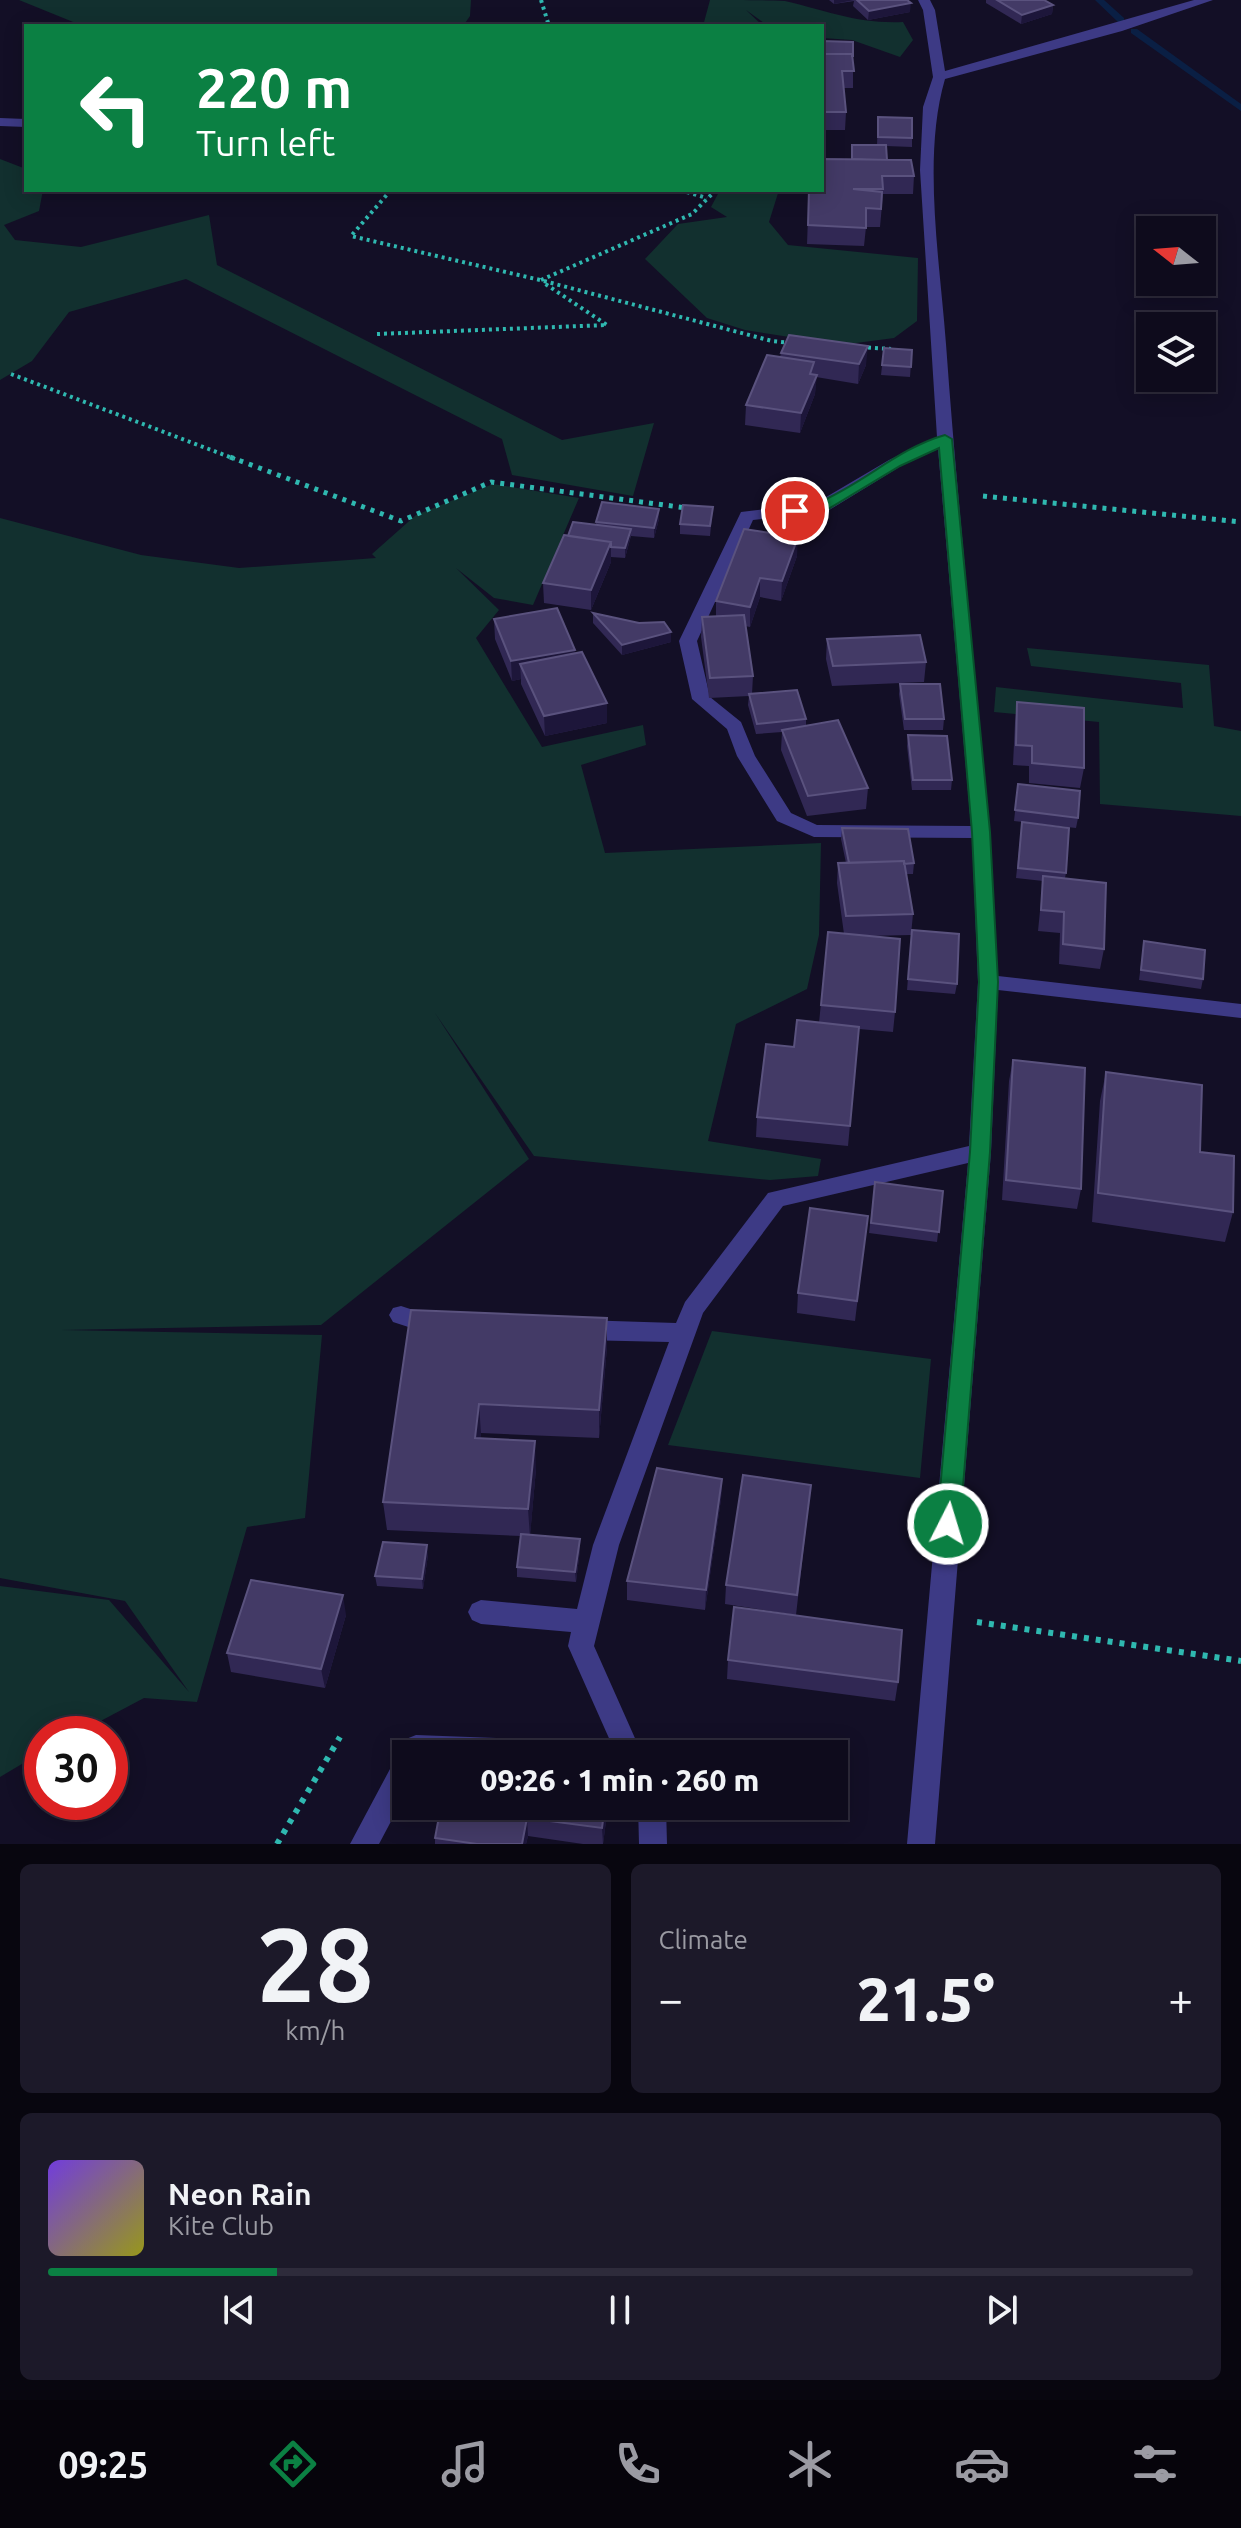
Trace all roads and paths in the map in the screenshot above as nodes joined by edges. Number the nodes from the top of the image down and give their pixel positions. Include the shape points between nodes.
1 (541, 0) edge
2 (924, 0) edge
3 (1207, 0) edge
4 (548, 24) edge
5 (939, 77) junction
6 (0, 122) edge
7 (24, 123) edge
8 (389, 192) edge
9 (687, 192) edge
10 (714, 192) edge
11 (707, 198) junction
12 (540, 280) junction
13 (377, 334) dead end
14 (802, 343) edge
15 (848, 346) edge
16 (940, 352) junction
17 (11, 374) dead end
18 (945, 439) junction
19 (951, 492) junction
20 (747, 516) junction
21 (1241, 522) edge
22 (981, 832) junction
23 (988, 982) junction
24 (1241, 1011) edge
25 (980, 1152) junction
26 (401, 1315) dead end
27 (458, 1326) edge
28 (564, 1330) edge
29 (685, 1333) junction
30 (481, 1612) dead end
31 (940, 1616) junction
32 (587, 1622) junction
33 (1241, 1661) edge
34 (340, 1737) dead end
35 (623, 1740) edge
36 (392, 1792) edge
37 (652, 1820) edge
38 (277, 1844) edge
39 (364, 1844) edge
40 (653, 1844) edge
41 (921, 1844) edge

1 - 4 path
2 - 5 street
3 - 5 street
5 - 16 street via 930,107 927,170
6 - 7 street
8 - 12 path via 351,236
9 - 11 path
10 - 11 path
11 - 12 path via 692,214
12 - 13 path via 607,325
12 - 14 path via 772,341
15 - 16 path
16 - 18 street
17 - 20 path via 401,521 491,482
18 - 19 street
18 - 20 street via 820,508
19 - 21 path
19 - 22 street
20 - 22 street via 688,641 701,699 735,726 746,756 784,817 814,831
22 - 23 street
23 - 24 street
23 - 25 street
25 - 29 street via 776,1199 693,1309
25 - 31 street
26 - 27 street via 428,1325
28 - 29 street
29 - 32 street via 606,1545
30 - 32 street
31 - 33 path
31 - 41 street
32 - 35 street via 581,1646
34 - 38 path
36 - 39 street
37 - 40 street

